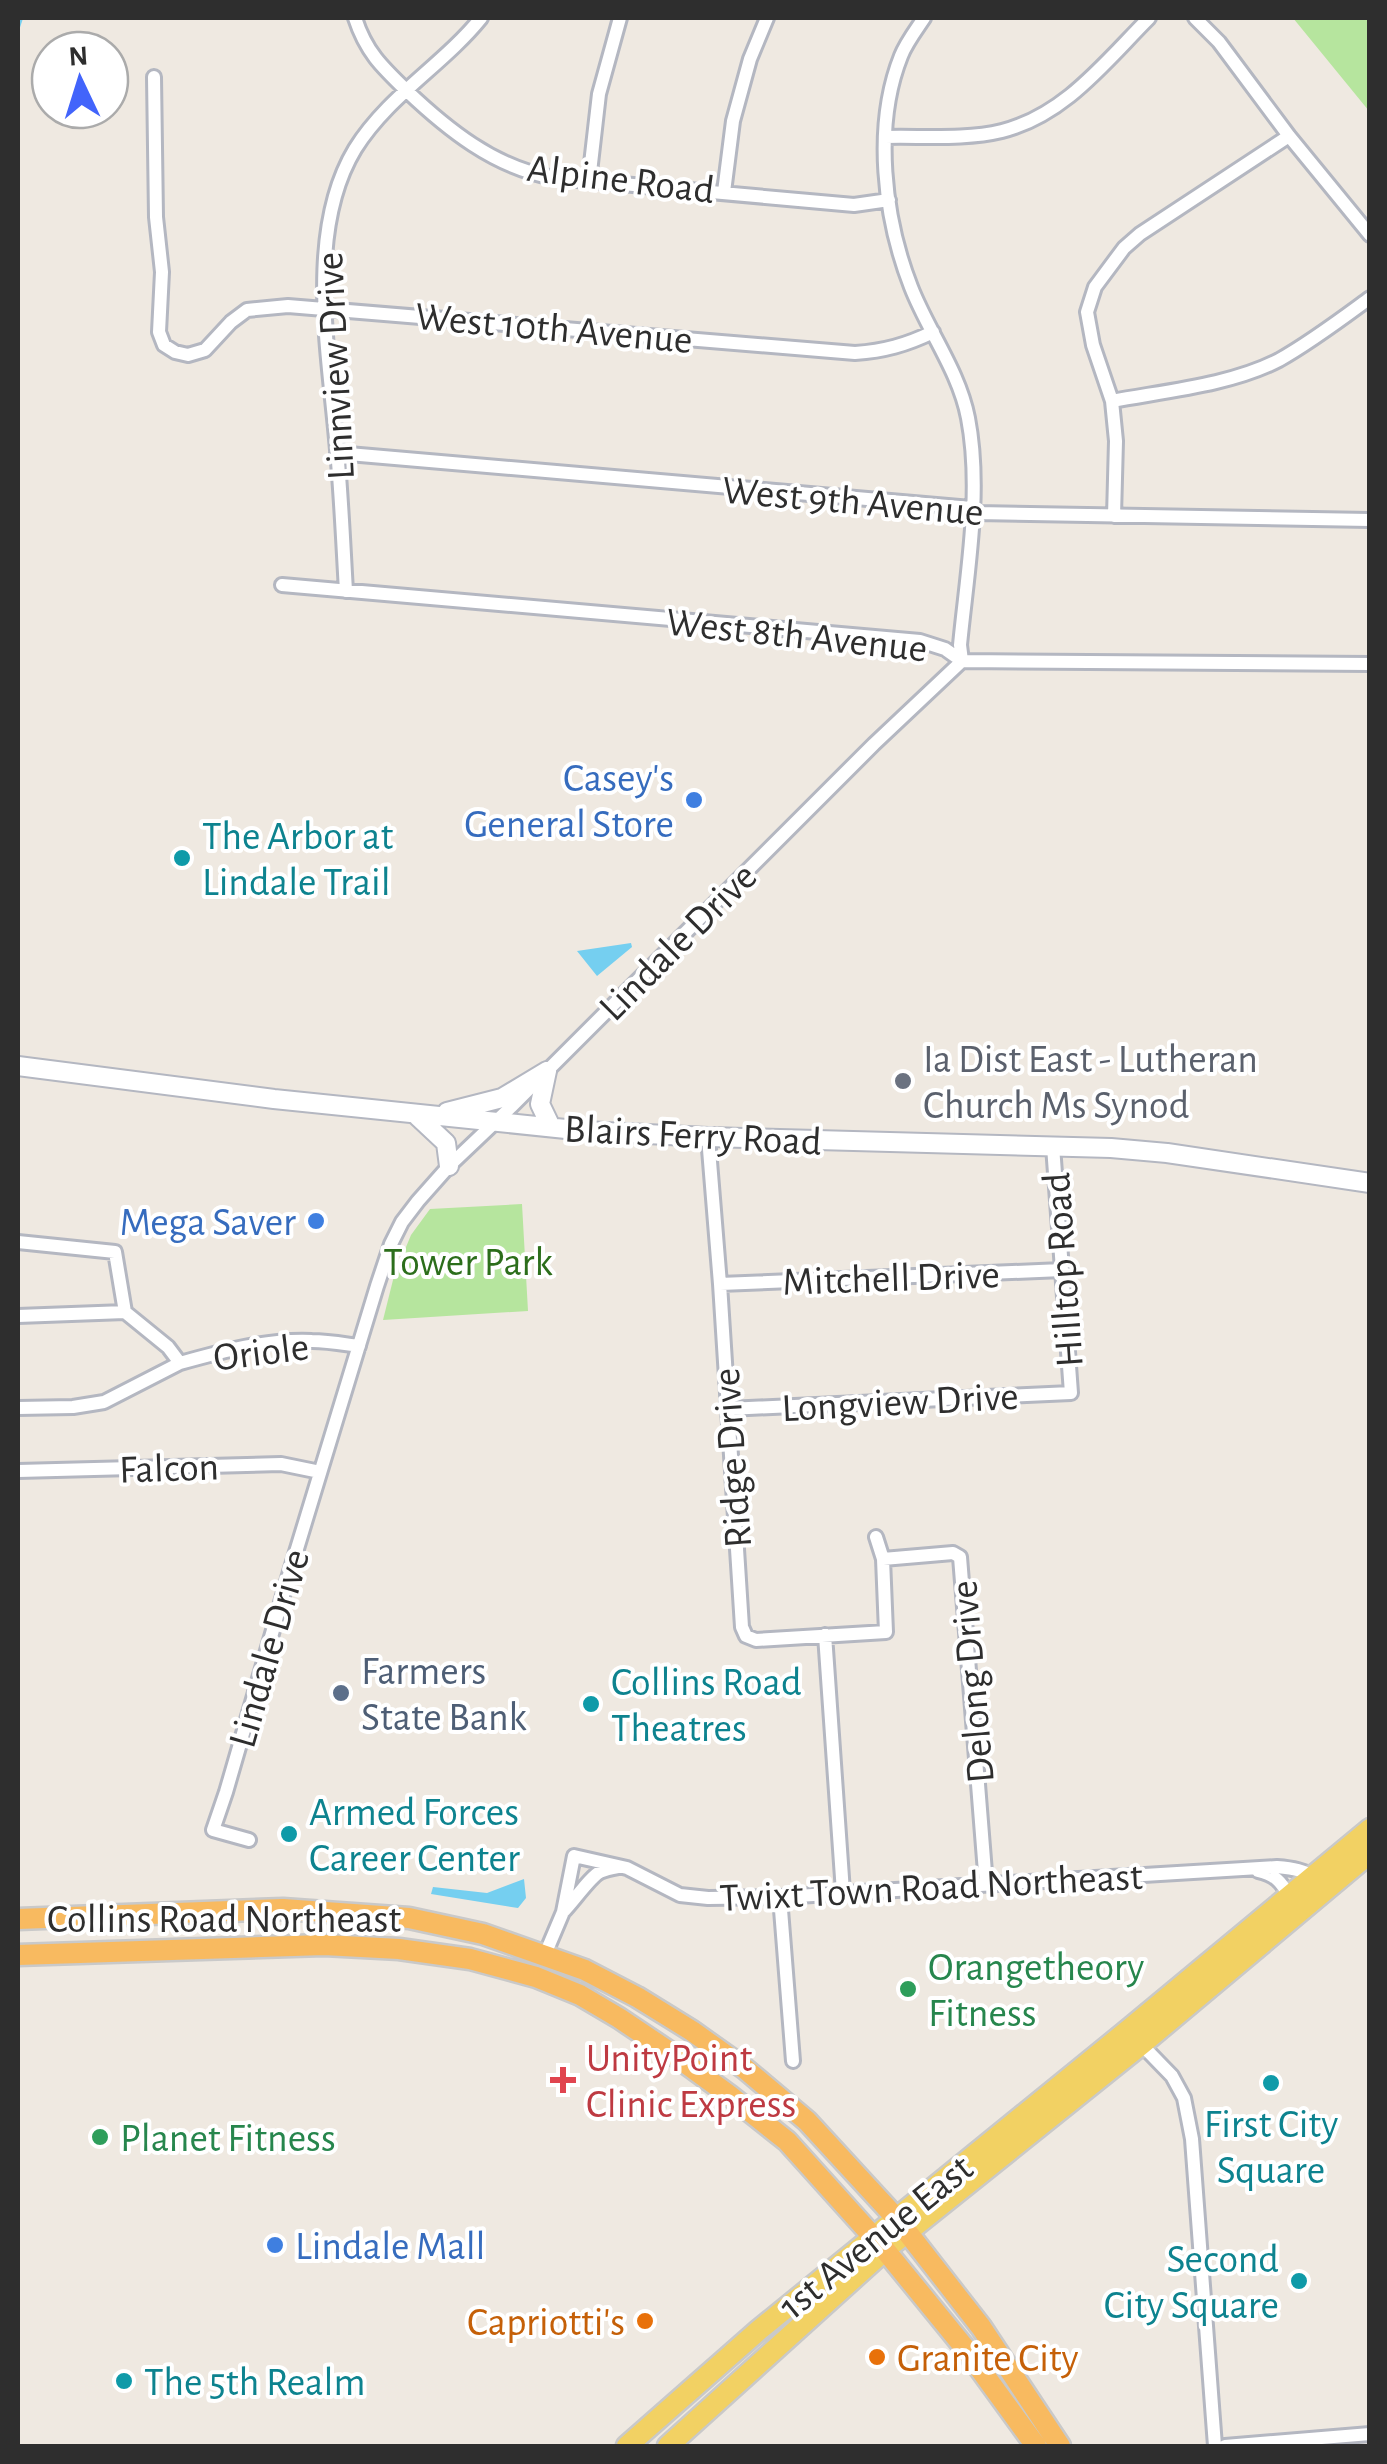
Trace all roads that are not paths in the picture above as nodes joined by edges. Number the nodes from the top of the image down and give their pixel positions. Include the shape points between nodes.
1 (356, 18) edge
2 (481, 18) edge
3 (620, 18) edge
4 (766, 18) edge
5 (924, 18) edge
6 (1149, 18) edge
7 (1195, 18) edge
8 (154, 77) dead end
9 (405, 89) junction
10 (1289, 136) junction
11 (884, 137) junction
12 (589, 182) junction
13 (724, 192) junction
14 (890, 200) junction
15 (1370, 235) edge
16 (1370, 298) edge
17 (324, 308) junction
18 (933, 332) junction
19 (1112, 401) junction
20 (337, 453) junction
21 (971, 508) junction
22 (1114, 516) junction
23 (1370, 520) edge
24 (282, 586) dead end
25 (346, 591) junction
26 (962, 661) junction
27 (1370, 664) edge
28 (18, 1066) edge
29 (548, 1070) junction
30 (423, 1114) junction
31 (496, 1122) junction
32 (552, 1128) junction
33 (708, 1137) junction
34 (1054, 1146) junction
35 (449, 1166) junction
36 (1370, 1183) edge
37 (18, 1242) edge
38 (1062, 1270) junction
39 (720, 1284) junction
40 (125, 1312) junction
41 (18, 1316) edge
42 (360, 1346) junction
43 (180, 1363) junction
44 (1071, 1394) joint
45 (18, 1408) edge
46 (728, 1409) junction
47 (18, 1471) edge
48 (320, 1472) junction
49 (876, 1537) dead end
50 (882, 1559) junction
51 (826, 1635) junction
52 (1370, 1829) edge
53 (249, 1840) dead end
54 (1370, 1853) edge
55 (620, 1866) junction
56 (1246, 1869) junction
57 (1319, 1883) junction
58 (986, 1885) junction
59 (843, 1892) junction
60 (780, 1896) junction
61 (1289, 1896) junction
62 (563, 1912) junction
63 (18, 1919) edge
64 (18, 1954) edge
65 (544, 1956) junction
66 (1135, 2037) junction
67 (793, 2061) dead end
68 (902, 2226) junction
69 (880, 2244) junction
70 (1370, 2434) edge
71 (627, 2446) edge
72 (668, 2446) edge
73 (1036, 2446) edge
74 (1060, 2446) edge
75 (1215, 2446) edge
76 (1225, 2446) edge

1 - 9 street, Alpine Road via 377,64
2 - 9 street, Linnview Drive
3 - 12 street via 599,94
4 - 13 street via 733,121
5 - 11 street via 902,54
6 - 11 street via 1071,97 1026,123 970,136
7 - 10 street
8 - 17 street, West 10th Avenue via 164,345 188,355 205,350 247,310
9 - 12 street, Alpine Road via 445,127 511,165
9 - 17 street, Linnview Drive via 340,176 328,225
10 - 15 street
10 - 19 street via 1140,234 1095,287 1088,312
11 - 14 street
12 - 13 street, Alpine Road
13 - 14 street, Alpine Road via 854,205
14 - 18 street via 896,241
16 - 19 street via 1276,362
17 - 18 street, West 10th Avenue via 855,353 886,351
17 - 20 street, Linnview Drive
18 - 21 street via 968,416
19 - 22 street
20 - 21 street, West 9th Avenue
20 - 25 street, Linnview Drive
21 - 22 street, West 9th Avenue
21 - 26 street
22 - 23 street, West 9th Avenue
24 - 25 street, West 8th Avenue
25 - 26 street, West 8th Avenue via 920,641
26 - 27 street, West 8th Avenue
26 - 29 street, Lindale Drive
28 - 30 main road, Blairs Ferry Road
29 - 30 main road via 502,1098
29 - 31 street, Lindale Drive
29 - 32 main road via 540,1104
30 - 31 main road, Blairs Ferry Road
30 - 35 main road via 446,1143
31 - 32 main road, Blairs Ferry Road
31 - 35 street, Lindale Drive
32 - 33 main road, Blairs Ferry Road
33 - 34 main road, Blairs Ferry Road
33 - 39 street, Ridge Drive
34 - 36 main road, Blairs Ferry Road via 1167,1153
34 - 38 street, Hilltop Road
35 - 42 street, Lindale Drive via 391,1244
37 - 40 street via 114,1252
38 - 39 street, Mitchell Drive
38 - 44 street, Hilltop Road
39 - 46 street, Ridge Drive
40 - 41 street
40 - 43 street, Oriole
42 - 43 street, Oriole via 278,1342
42 - 48 street, Lindale Drive
43 - 45 street via 104,1402
44 - 46 street, Longview Drive
46 - 51 street, Ridge Drive via 742,1627 756,1640
47 - 48 street, Falcon via 281,1464
48 - 53 street, Lindale Drive via 213,1830
49 - 50 street
50 - 51 street, Ridge Drive via 886,1632
50 - 58 street, Delong Drive via 960,1557
51 - 59 street
52 - 57 main road
54 - 57 main road
55 - 60 street, Twixt Town Road Northeast via 680,1895
55 - 62 street, Twixt Town Road Northeast via 598,1872
55 - 62 street, Twixt Town Road Northeast via 574,1856
56 - 57 street, Twixt Town Road Northeast via 1292,1868
56 - 58 street, Twixt Town Road Northeast
56 - 61 street via 1272,1874
57 - 61 main road
57 - 66 main road
58 - 59 street, Twixt Town Road Northeast
59 - 60 street, Twixt Town Road Northeast
60 - 67 street
61 - 66 main road
62 - 65 street, Twixt Town Road Northeast
63 - 65 highway, Collins Road Northeast via 283,1909 409,1918
64 - 69 highway, Collins Road Northeast via 324,1945 452,1956 536,1977 619,2018 729,2095 787,2141
65 - 68 highway, Collins Road Northeast via 637,1997 744,2068 807,2121
66 - 68 main road, 1st Avenue East
66 - 75 street via 1184,2098
68 - 69 main road, 1st Avenue East
68 - 74 highway, Collins Road Northeast via 981,2327
69 - 71 main road, 1st Avenue East via 759,2330
69 - 72 main road, 1st Avenue East
69 - 73 highway, Collins Road Northeast
70 - 76 street

